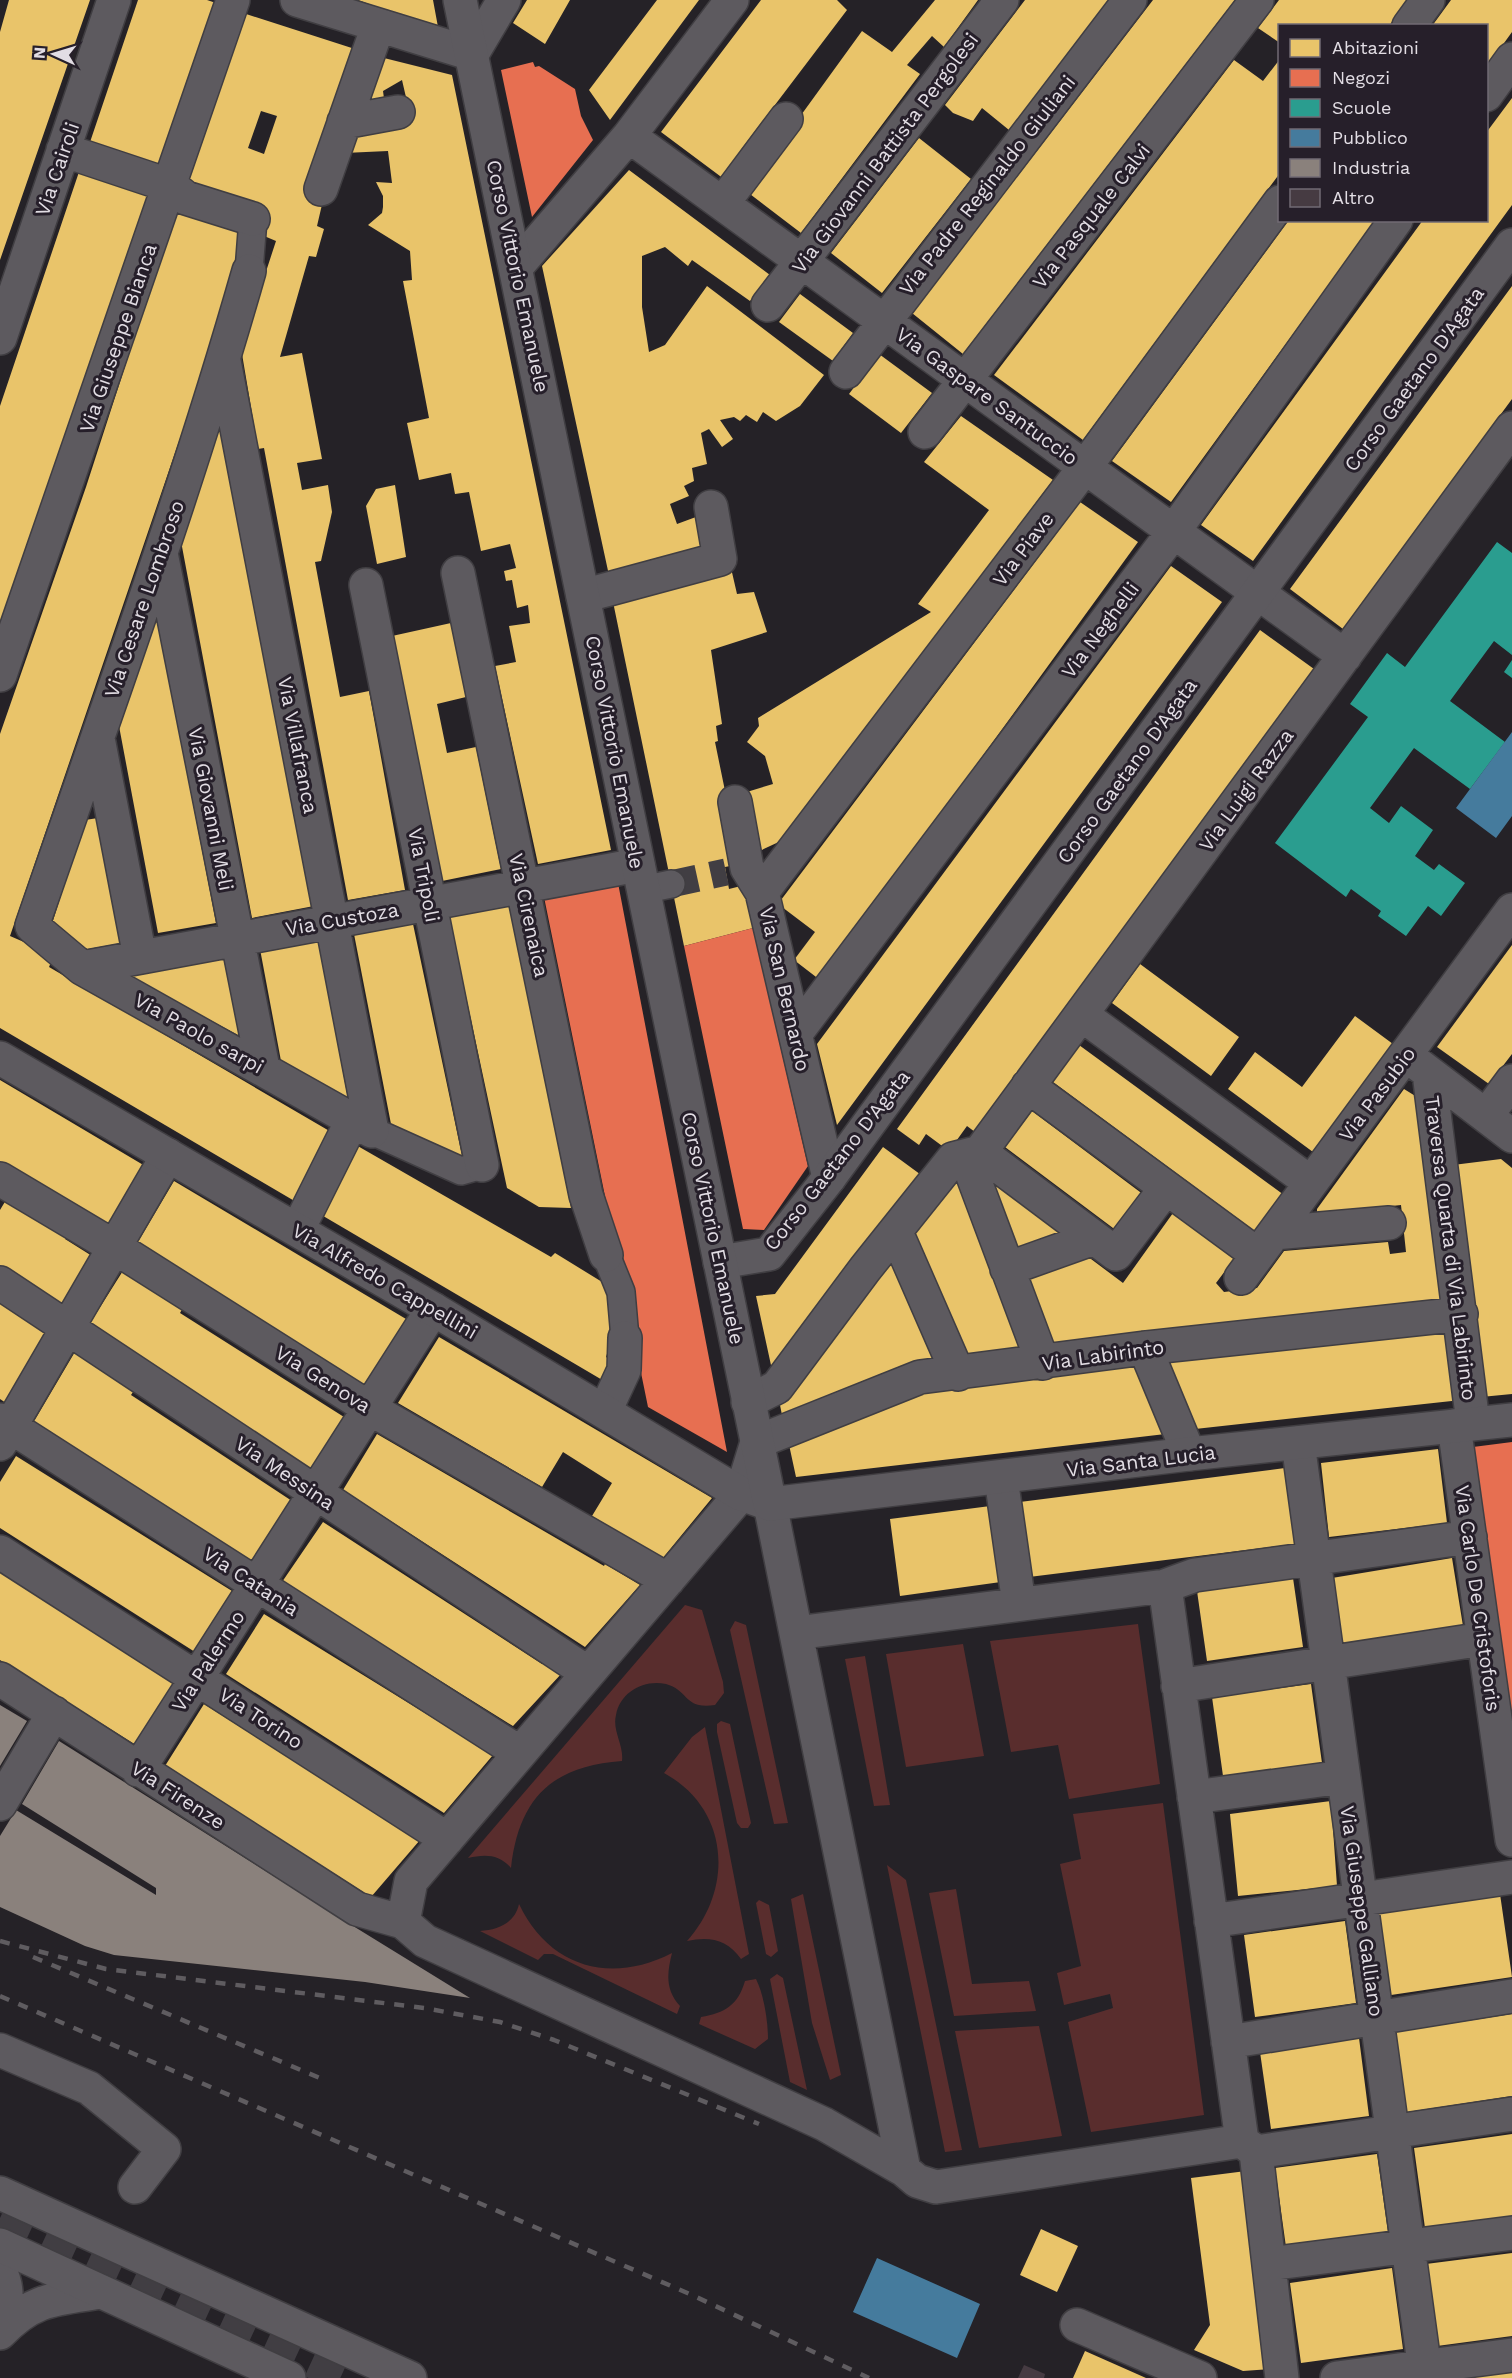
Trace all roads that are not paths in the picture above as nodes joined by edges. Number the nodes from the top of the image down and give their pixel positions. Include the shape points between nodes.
1 (114, 0) edge
2 (233, 0) edge
3 (297, 0) edge
4 (460, 0) edge
5 (504, 0) edge
6 (732, 0) edge
7 (1002, 0) edge
8 (1130, 0) edge
9 (1257, 0) edge
10 (1428, 0) edge
11 (1410, 24) edge
12 (378, 26) junction
13 (472, 54) junction
14 (1512, 59) edge
15 (1488, 92) edge
16 (398, 112) dead end
17 (786, 118) dead end
18 (345, 122) junction
19 (629, 136) junction
20 (63, 150) junction
21 (171, 186) junction
22 (321, 189) dead end
23 (723, 203) junction
24 (1278, 205) edge
25 (253, 219) joint
26 (1395, 222) edge
27 (1512, 245) edge
28 (802, 261) junction
29 (517, 266) junction
30 (249, 270) joint
31 (768, 305) dead end
32 (883, 320) junction
33 (0, 338) edge
34 (224, 359) junction
35 (846, 372) dead end
36 (964, 380) junction
37 (925, 432) dead end
38 (1509, 440) edge
39 (1085, 467) junction
40 (711, 507) dead end
41 (1174, 531) junction
42 (160, 551) junction
43 (458, 573) dead end
44 (366, 585) dead end
45 (1258, 593) junction
46 (583, 596) junction
47 (1345, 656) junction
48 (0, 675) edge
49 (98, 736) junction
50 (735, 802) dead end
51 (745, 878) junction
52 (650, 880) junction
53 (524, 886) junction
54 (429, 903) junction
55 (1512, 910) edge
56 (332, 921) junction
57 (32, 926) joint
58 (237, 939) junction
59 (140, 957) junction
60 (81, 968) junction
61 (1082, 1015) junction
62 (796, 1033) junction
63 (0, 1058) edge
64 (1418, 1064) junction
65 (263, 1068) junction
66 (1512, 1082) edge
67 (1028, 1086) junction
68 (1486, 1116) junction
69 (362, 1126) junction
70 (1512, 1136) edge
71 (980, 1152) junction
72 (168, 1155) junction
73 (482, 1165) joint
74 (828, 1178) junction
75 (0, 1179) edge
76 (1311, 1183) junction
77 (1166, 1188) junction
78 (1389, 1223) dead end
79 (298, 1229) junction
80 (896, 1232) junction
81 (1094, 1238) junction
82 (116, 1248) junction
83 (606, 1255) joint
84 (1258, 1255) junction
85 (720, 1262) junction
86 (1007, 1269) junction
87 (0, 1283) edge
88 (433, 1309) junction
89 (1461, 1314) junction
90 (70, 1327) junction
91 (625, 1338) joint
92 (1145, 1348) junction
93 (1042, 1363) junction
94 (958, 1374) junction
95 (748, 1402) junction
96 (369, 1408) junction
97 (605, 1411) junction
98 (1512, 1420) edge
99 (1463, 1425) junction
100 (4, 1430) edge
101 (757, 1442) junction
102 (1298, 1443) junction
103 (1189, 1454) junction
104 (1001, 1478) junction
105 (315, 1493) junction
106 (756, 1499) junction
107 (1470, 1537) junction
108 (0, 1552) edge
109 (1314, 1558) junction
110 (660, 1575) junction
111 (1180, 1580) junction
112 (257, 1584) junction
113 (1017, 1592) junction
114 (796, 1633) junction
115 (1484, 1639) junction
116 (1328, 1663) junction
117 (580, 1668) junction
118 (197, 1678) junction
119 (0, 1679) edge
120 (1194, 1683) junction
121 (54, 1713) junction
122 (511, 1747) junction
123 (138, 1770) junction
124 (1343, 1777) junction
125 (1194, 1797) junction
126 (0, 1804) edge
127 (439, 1833) junction
128 (1512, 1840) edge
129 (1512, 1877) edge
130 (1360, 1899) junction
131 (1226, 1919) junction
132 (403, 1922) junction
133 (1512, 1996) edge
134 (1376, 2018) junction
135 (1243, 2039) junction
136 (0, 2050) edge
137 (1512, 2114) edge
138 (1392, 2132) junction
139 (1257, 2147) junction
140 (904, 2169) junction
141 (135, 2187) dead end
142 (0, 2193) edge
143 (1512, 2233) edge
144 (0, 2245) edge
145 (1407, 2246) junction
146 (1278, 2262) junction
147 (0, 2271) edge
148 (101, 2292) junction
149 (0, 2323) edge
150 (1077, 2325) dead end
151 (0, 2333) edge
152 (1512, 2355) edge
153 (1425, 2372) edge
154 (290, 2378) edge
155 (410, 2378) edge
156 (1200, 2378) edge
157 (1282, 2378) edge
158 (1336, 2378) edge

1 - 20 street, Via Cairoli
2 - 21 street, Via Giuseppe Bianca
3 - 12 street
4 - 13 street, Corso Vittorio Emanuele
5 - 13 street
6 - 19 street
7 - 28 street, Via Giovanni Battista Pergolesi
8 - 32 street, Via Padre Reginaldo Giuliani
9 - 36 street, Via Pasquale Calvi
10 - 11 street
12 - 13 street
12 - 18 street
13 - 29 street, Corso Vittorio Emanuele
14 - 15 street
16 - 18 street
17 - 23 street
18 - 22 street
19 - 23 street, Via Gaspare Santuccio
19 - 29 street
20 - 21 street
20 - 33 street, Via Cairoli
21 - 25 street via 186,198
21 - 48 street, Via Giuseppe Bianca
23 - 28 street, Via Gaspare Santuccio
24 - 39 street, Via Piave
25 - 30 street
26 - 41 street, Via Neghelli
27 - 45 street, Corso Gaetano D'Agata
28 - 31 street, Via Giovanni Battista Pergolesi
28 - 32 street, Via Gaspare Santuccio
29 - 46 street, Corso Vittorio Emanuele
30 - 34 street, Via Cesare Lombroso
32 - 35 street, Via Padre Reginaldo Giuliani
32 - 36 street, Via Gaspare Santuccio
34 - 42 street, Via Cesare Lombroso
34 - 56 street, Via Villafranca
36 - 37 street, Via Pasquale Calvi
36 - 39 street, Via Gaspare Santuccio
38 - 47 street, Via Luigi Razza
39 - 41 street, Via Gaspare Santuccio
39 - 51 street, Via Piave
40 - 46 street via 720,559
41 - 45 street, Via Gaspare Santuccio
41 - 62 street, Via Neghelli
42 - 49 street, Via Cesare Lombroso
42 - 58 street, Via Giovanni Meli
43 - 53 street, Via Cirenaica
44 - 54 street, Via Tripoli
45 - 47 street, Via Gaspare Santuccio
45 - 74 street, Corso Gaetano D'Agata
46 - 52 street, Corso Vittorio Emanuele
47 - 61 street, Via Luigi Razza
49 - 57 street, Via Cesare Lombroso
49 - 59 street
50 - 51 street, Via San Bernardo
51 - 62 street, Via San Bernardo
52 - 53 street, Via Custoza
52 - 85 street, Corso Vittorio Emanuele
53 - 54 street, Via Custoza
53 - 83 street, Via Cirenaica via 586,1195
54 - 56 street, Via Custoza
54 - 73 street, Via Tripoli
55 - 64 street, Via Pasubio
56 - 58 street, Via Custoza
56 - 69 street, Via Villafranca
57 - 60 street, Via Paolo sarpi
58 - 59 street, Via Custoza
58 - 65 street, Via Giovanni Meli
59 - 60 street, Via Custoza
60 - 65 street, Via Paolo sarpi
61 - 67 street, Via Luigi Razza
61 - 76 street
62 - 74 street, Via San Bernardo
63 - 72 street, Via Alfredo Cappellini
64 - 68 street
64 - 76 street, Via Pasubio
64 - 89 street, Traversa Quarta di Via Labirinto
65 - 69 street, Via Paolo sarpi
66 - 68 street
67 - 71 street, Via Luigi Razza
67 - 77 street
68 - 70 street
69 - 73 street via 461,1171
69 - 79 street
71 - 80 street via 953,1160
71 - 81 street
71 - 86 street via 973,1176
72 - 79 street, Via Alfredo Cappellini
72 - 82 street
74 - 85 street, Corso Gaetano D'Agata via 769,1254
75 - 82 street, Via Genova
76 - 84 street, Via Pasubio
77 - 81 street via 1116,1254
77 - 84 street
78 - 84 street
79 - 88 street, Via Alfredo Cappellini
80 - 94 street
80 - 95 street via 777,1387
81 - 86 street
82 - 90 street
82 - 96 street, Via Genova
83 - 91 street via 621,1292
85 - 95 street, Corso Vittorio Emanuele
86 - 93 street
87 - 90 street, Via Messina
88 - 96 street, Via Palermo
88 - 97 street, Via Alfredo Cappellini
89 - 92 street, Via Labirinto
89 - 99 street, Traversa Quarta di Via Labirinto
90 - 100 street
90 - 105 street, Via Messina
91 - 97 street via 624,1370
92 - 93 street, Via Labirinto
92 - 103 street
93 - 94 street, Via Labirinto
94 - 101 street, Via Labirinto via 920,1377
95 - 101 street, Corso Vittorio Emanuele
96 - 105 street, Via Palermo
96 - 110 street, Via Genova
97 - 106 street, Via Alfredo Cappellini
98 - 99 street, Via Santa Lucia
99 - 102 street, Via Santa Lucia
99 - 107 street, Via Carlo De Cristoforis
100 - 112 street, Via Catania
101 - 106 street, Corso Vittorio Emanuele
102 - 103 street, Via Santa Lucia
102 - 109 street, Via Giuseppe Galliano
103 - 104 street, Via Santa Lucia
104 - 106 street, Via Santa Lucia
104 - 113 street
105 - 112 street, Via Palermo
105 - 117 street, Via Messina
106 - 110 street
106 - 114 street, Corso Vittorio Emanuele
107 - 109 street
107 - 115 street, Via Carlo De Cristoforis
108 - 118 street, Via Torino
109 - 111 street
109 - 116 street, Via Giuseppe Galliano
110 - 117 street
111 - 113 street
111 - 120 street
112 - 118 street, Via Palermo
112 - 122 street, Via Catania
113 - 114 street
114 - 140 street, Corso Vittorio Emanuele
115 - 116 street
115 - 128 street, Via Carlo De Cristoforis
116 - 120 street
116 - 124 street, Via Giuseppe Galliano
117 - 122 street
118 - 123 street, Via Palermo
118 - 127 street, Via Torino
119 - 121 street, Via Firenze
120 - 125 street
121 - 123 street, Via Firenze
121 - 126 street
122 - 127 street
123 - 132 street, Via Firenze via 357,1910
124 - 125 street
124 - 130 street, Via Giuseppe Galliano
125 - 131 street
127 - 132 street via 411,1881
129 - 130 street
130 - 131 street
130 - 134 street, Via Giuseppe Galliano
131 - 135 street
132 - 140 street via 425,1941 824,2124
133 - 134 street
134 - 135 street
134 - 138 street, Via Giuseppe Galliano
135 - 139 street
136 - 141 street via 89,2088 164,2149
137 - 138 street
138 - 139 street
138 - 145 street, Via Giuseppe Galliano
139 - 140 street via 936,2187 917,2181
139 - 146 street
142 - 155 street
143 - 145 street
144 - 148 street
145 - 146 street
145 - 153 street, Via Giuseppe Galliano
146 - 157 street
147 - 149 street via 6,2307
148 - 151 street via 46,2300 18,2314
148 - 154 street
150 - 156 street
152 - 153 street
153 - 158 street

